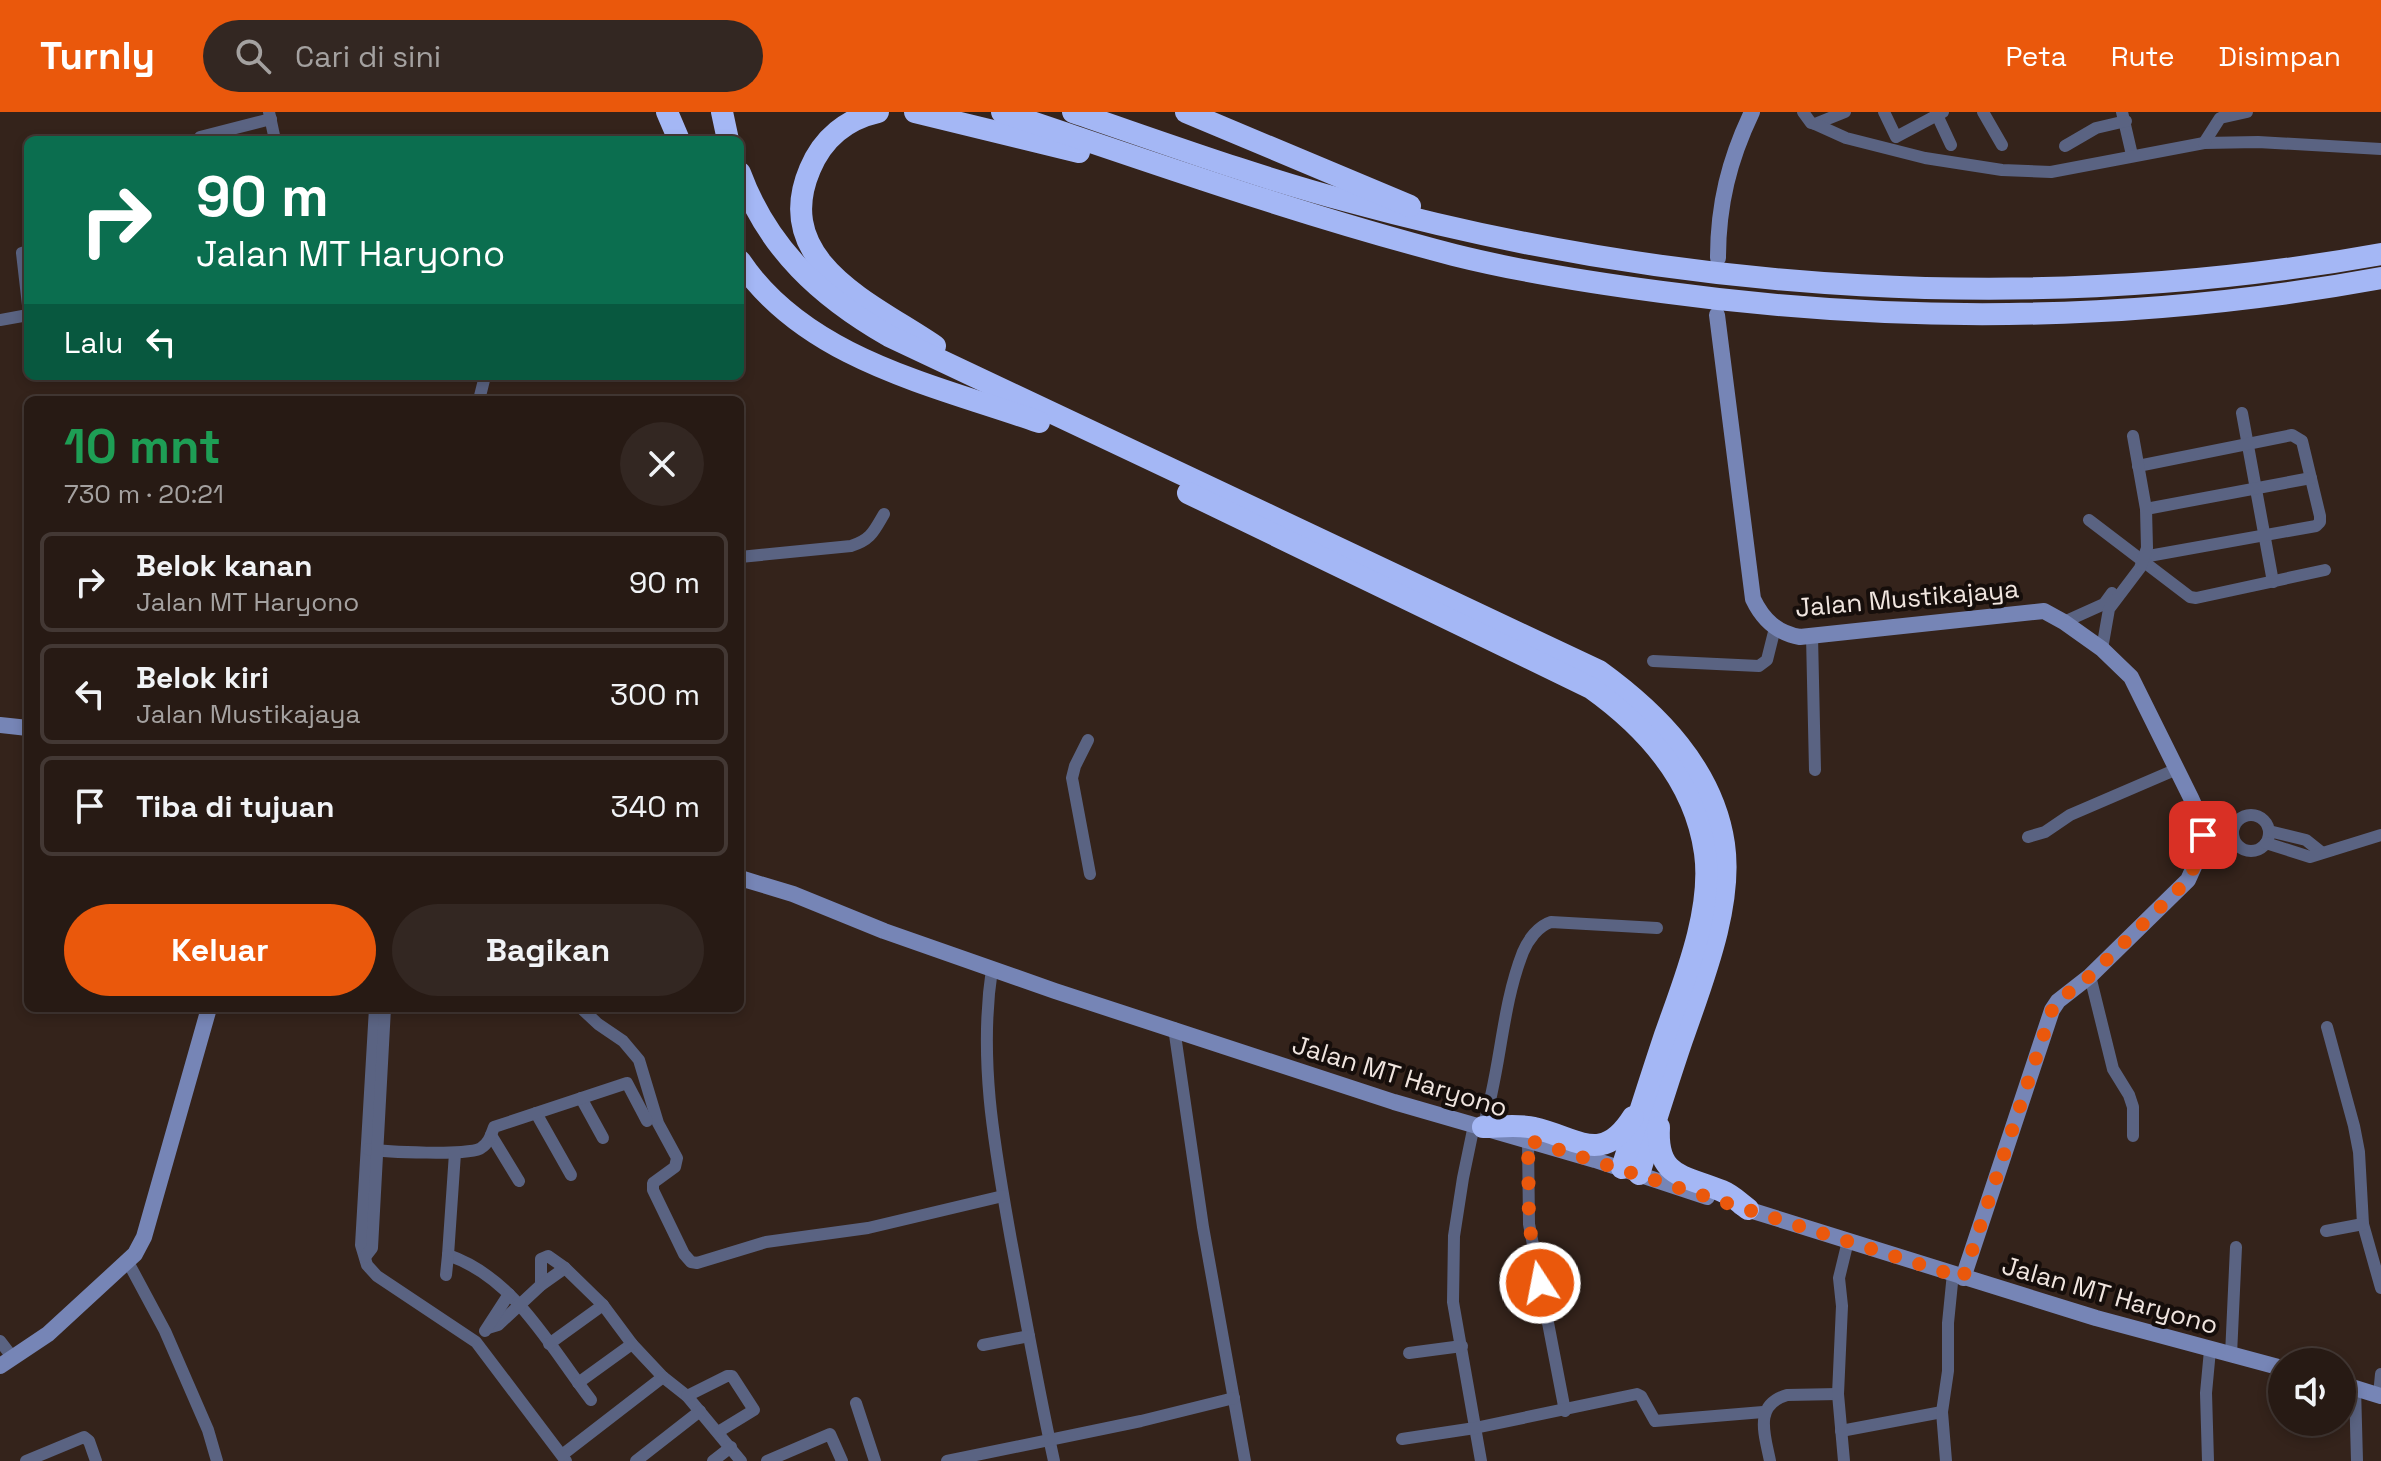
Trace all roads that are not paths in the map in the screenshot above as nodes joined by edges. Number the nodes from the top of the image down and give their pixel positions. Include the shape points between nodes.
1 (667, 112) edge
2 (710, 112) edge
3 (722, 112) edge
4 (878, 112) edge
5 (915, 112) edge
6 (1002, 112) edge
7 (1073, 112) edge
8 (1186, 112) edge
9 (1752, 112) edge
10 (1803, 112) edge
11 (1845, 112) edge
12 (1884, 112) edge
13 (1983, 112) edge
14 (2247, 112) edge
15 (1940, 113) edge
16 (270, 116) edge
17 (2124, 116) edge
18 (1815, 124) junction
19 (203, 136) edge
20 (274, 136) edge
21 (677, 136) edge
22 (715, 136) edge
23 (727, 136) edge
24 (2204, 143) junction
25 (1951, 145) dead end
26 (2002, 145) dead end
27 (2065, 146) dead end
28 (2381, 149) edge
29 (2132, 155) junction
30 (744, 181) edge
31 (1247, 195) junction
32 (744, 212) edge
33 (1462, 229) junction
34 (2381, 254) edge
35 (1718, 258) dead end
36 (744, 266) edge
37 (2381, 278) edge
38 (1717, 315) dead end
39 (24, 316) edge
40 (0, 320) edge
41 (995, 386) junction
42 (2242, 413) dead end
43 (1039, 422) junction
44 (2133, 436) dead end
45 (2247, 444) junction
46 (2138, 466) junction
47 (2311, 478) junction
48 (2256, 490) junction
49 (2146, 509) junction
50 (884, 514) dead end
51 (2089, 520) dead end
52 (2264, 535) junction
53 (744, 557) edge
54 (2142, 560) junction
55 (2325, 570) dead end
56 (2273, 582) junction
57 (2064, 622) junction
58 (1775, 628) junction
59 (1812, 636) junction
60 (2102, 649) junction
61 (1653, 661) dead end
62 (0, 725) edge
63 (24, 728) edge
64 (1088, 740) dead end
65 (2177, 769) junction
66 (1815, 770) dead end
67 (2232, 833) junction
68 (2203, 835) junction
69 (2381, 835) edge
70 (2028, 837) dead end
71 (2268, 837) junction
72 (1090, 874) dead end
73 (1716, 874) junction
74 (744, 879) edge
75 (1657, 928) dead end
76 (992, 969) junction
77 (2090, 976) junction
78 (208, 1012) edge
79 (376, 1012) edge
80 (384, 1012) edge
81 (585, 1012) edge
82 (2327, 1027) dead end
83 (1174, 1028) junction
84 (378, 1032) junction
85 (581, 1098) junction
86 (1651, 1104) junction
87 (536, 1113) junction
88 (647, 1121) dead end
89 (1479, 1126) junction
90 (491, 1135) junction
91 (2133, 1136) dead end
92 (603, 1138) dead end
93 (1528, 1140) junction
94 (373, 1150) junction
95 (455, 1153) junction
96 (1631, 1171) junction
97 (571, 1175) dead end
98 (519, 1181) dead end
99 (1003, 1196) junction
100 (1748, 1209) junction
101 (2363, 1224) junction
102 (2326, 1231) dead end
103 (1848, 1241) junction
104 (2375, 1245) edge
105 (2236, 1247) dead end
106 (448, 1255) junction
107 (128, 1262) junction
108 (565, 1268) junction
109 (446, 1275) dead end
110 (1958, 1276) junction
111 (541, 1285) junction
112 (2381, 1288) edge
113 (509, 1294) junction
114 (521, 1304) junction
115 (603, 1305) junction
116 (488, 1328) junction
117 (1029, 1336) junction
118 (0, 1341) edge
119 (476, 1342) junction
120 (549, 1344) junction
121 (632, 1344) junction
122 (983, 1345) dead end
123 (1462, 1346) junction
124 (2210, 1350) junction
125 (1409, 1353) dead end
126 (2231, 1355) junction
127 (6, 1362) edge
128 (2268, 1364) edge
129 (2381, 1374) edge
130 (663, 1377) junction
131 (578, 1383) junction
132 (2356, 1388) edge
133 (1838, 1394) junction
134 (2380, 1395) edge
135 (687, 1396) junction
136 (1234, 1398) junction
137 (591, 1400) dead end
138 (856, 1403) dead end
139 (700, 1411) junction
140 (1565, 1411) junction
141 (1763, 1412) junction
142 (1942, 1412) junction
143 (1475, 1428) junction
144 (1841, 1431) junction
145 (718, 1432) junction
146 (2354, 1436) edge
147 (1402, 1439) dead end
148 (1050, 1441) junction
149 (731, 1447) junction
150 (45, 1457) edge
151 (564, 1458) edge
152 (632, 1458) edge
153 (969, 1458) edge
154 (26, 1461) edge
155 (96, 1461) edge
156 (217, 1461) edge
157 (713, 1461) edge
158 (741, 1461) edge
159 (767, 1461) edge
160 (842, 1461) edge
161 (875, 1461) edge
162 (947, 1461) edge
163 (1054, 1461) edge
164 (1245, 1461) edge
165 (1481, 1461) edge
166 (1770, 1461) edge
167 (1844, 1461) edge
168 (1946, 1461) edge
169 (2208, 1461) edge
170 (2357, 1461) edge

1 - 21 highway
2 - 22 highway
3 - 23 highway
4 - 41 highway via 841,127 814,160 804,182 805,232 833,278
5 - 31 highway
6 - 31 highway
7 - 33 highway via 1347,201
8 - 33 highway
9 - 35 street via 1733,152 1723,191
10 - 18 street
11 - 18 street
12 - 15 street via 1896,137
13 - 26 street
14 - 24 street via 2220,118
15 - 25 street
16 - 19 street
16 - 20 street
17 - 27 street
17 - 29 street
18 - 29 street via 1846,138 1925,158 2002,170 2051,172
24 - 28 street
24 - 29 street
30 - 41 highway via 765,225 792,261 848,313
31 - 37 highway via 1457,256 1592,283 1871,314 2124,311
32 - 43 highway via 782,270 841,322
33 - 34 highway via 1735,275 1872,287 2126,286
36 - 43 highway via 793,317 826,340 896,372
38 - 58 street, Jalan Mustikajaya via 1753,599
39 - 40 street
41 - 73 highway via 1599,671 1634,696 1697,770 1716,809 1724,844
42 - 45 street
43 - 73 highway via 1591,688 1656,743 1682,784
44 - 46 street
45 - 46 street
45 - 47 street via 2298,437
45 - 48 street
46 - 49 street
47 - 48 street
47 - 52 street via 2318,524
48 - 49 street
48 - 52 street
49 - 54 street via 2148,540
50 - 53 street via 873,534 851,546
51 - 54 street
52 - 54 street
52 - 56 street
54 - 56 street via 2190,597
54 - 57 street via 2104,604
54 - 60 street via 2109,609
55 - 56 street
57 - 59 street, Jalan Mustikajaya via 2037,611
57 - 60 street, Jalan Mustikajaya
58 - 59 street, Jalan Mustikajaya via 1788,635
58 - 61 street via 1767,660 1759,666
59 - 66 street
60 - 65 street, Jalan Mustikajaya via 2131,677
62 - 63 street
64 - 72 street via 1072,778
65 - 68 street, Jalan Mustikajaya
65 - 70 street
67 - 68 street
67 - 71 street via 2246,851 2257,850
67 - 71 street via 2237,820 2249,814 2262,818
68 - 77 street via 2188,880
69 - 71 street via 2321,852 2306,840
73 - 86 highway via 1710,912
74 - 76 street, Jalan MT Haryono
75 - 89 street via 1551,922 1535,932 1524,949
76 - 83 street, Jalan MT Haryono
76 - 99 street via 986,1072
77 - 91 street via 2113,1069 2133,1107
77 - 110 street via 2052,1010
78 - 107 street via 144,1237
79 - 84 street
80 - 84 street
81 - 99 street via 639,1060 658,1123 677,1158 675,1167 653,1183 653,1190 691,1262 766,1242 868,1228
82 - 101 street via 2359,1152
83 - 89 street, Jalan MT Haryono
83 - 136 street
84 - 94 street
85 - 87 street
85 - 88 street via 627,1083
85 - 92 street
86 - 89 highway via 1618,1139 1604,1145 1587,1145 1531,1127
86 - 96 highway
86 - 100 highway via 1658,1146 1671,1170 1726,1192
87 - 90 street via 494,1127
87 - 97 street
89 - 93 street, Jalan MT Haryono
89 - 123 street via 1463,1178 1454,1236 1453,1302
90 - 95 street via 482,1148
90 - 98 street
93 - 96 street, Jalan MT Haryono
93 - 140 street via 1529,1224
94 - 95 street
94 - 119 street via 372,1248 365,1257 367,1265
95 - 106 street
96 - 100 street, Jalan MT Haryono
99 - 117 street
100 - 103 street, Jalan MT Haryono
101 - 102 street
101 - 104 street
103 - 110 street, Jalan MT Haryono
103 - 133 street via 1839,1278
104 - 112 street
105 - 126 street
106 - 109 street
106 - 113 street
107 - 127 street via 48,1334
107 - 156 street via 165,1331
108 - 111 street
108 - 111 street via 548,1256 542,1258
108 - 115 street
110 - 124 street, Jalan MT Haryono
110 - 142 street via 1948,1323
111 - 114 street
113 - 114 street
113 - 116 street
114 - 116 street
114 - 120 street
115 - 120 street
115 - 121 street
116 - 119 street
117 - 122 street
117 - 148 street
118 - 127 street
119 - 151 street
120 - 131 street
121 - 130 street
121 - 131 street
123 - 125 street
123 - 143 street
124 - 126 street, Jalan MT Haryono
124 - 169 street
126 - 128 street, Jalan MT Haryono
129 - 134 street
130 - 135 street
130 - 151 street
131 - 137 street
132 - 134 street
133 - 141 street via 1787,1395
133 - 144 street
135 - 139 street
135 - 145 street via 732,1376 754,1410
136 - 148 street
136 - 164 street
138 - 161 street
139 - 145 street
139 - 152 street
140 - 141 street via 1640,1394 1655,1421
140 - 143 street
141 - 166 street
142 - 144 street
142 - 168 street
143 - 147 street
143 - 165 street
144 - 167 street
145 - 149 street
146 - 170 street
148 - 153 street
148 - 163 street
149 - 157 street
149 - 158 street
150 - 154 street
150 - 155 street via 84,1437
153 - 162 street
159 - 160 street via 830,1434

